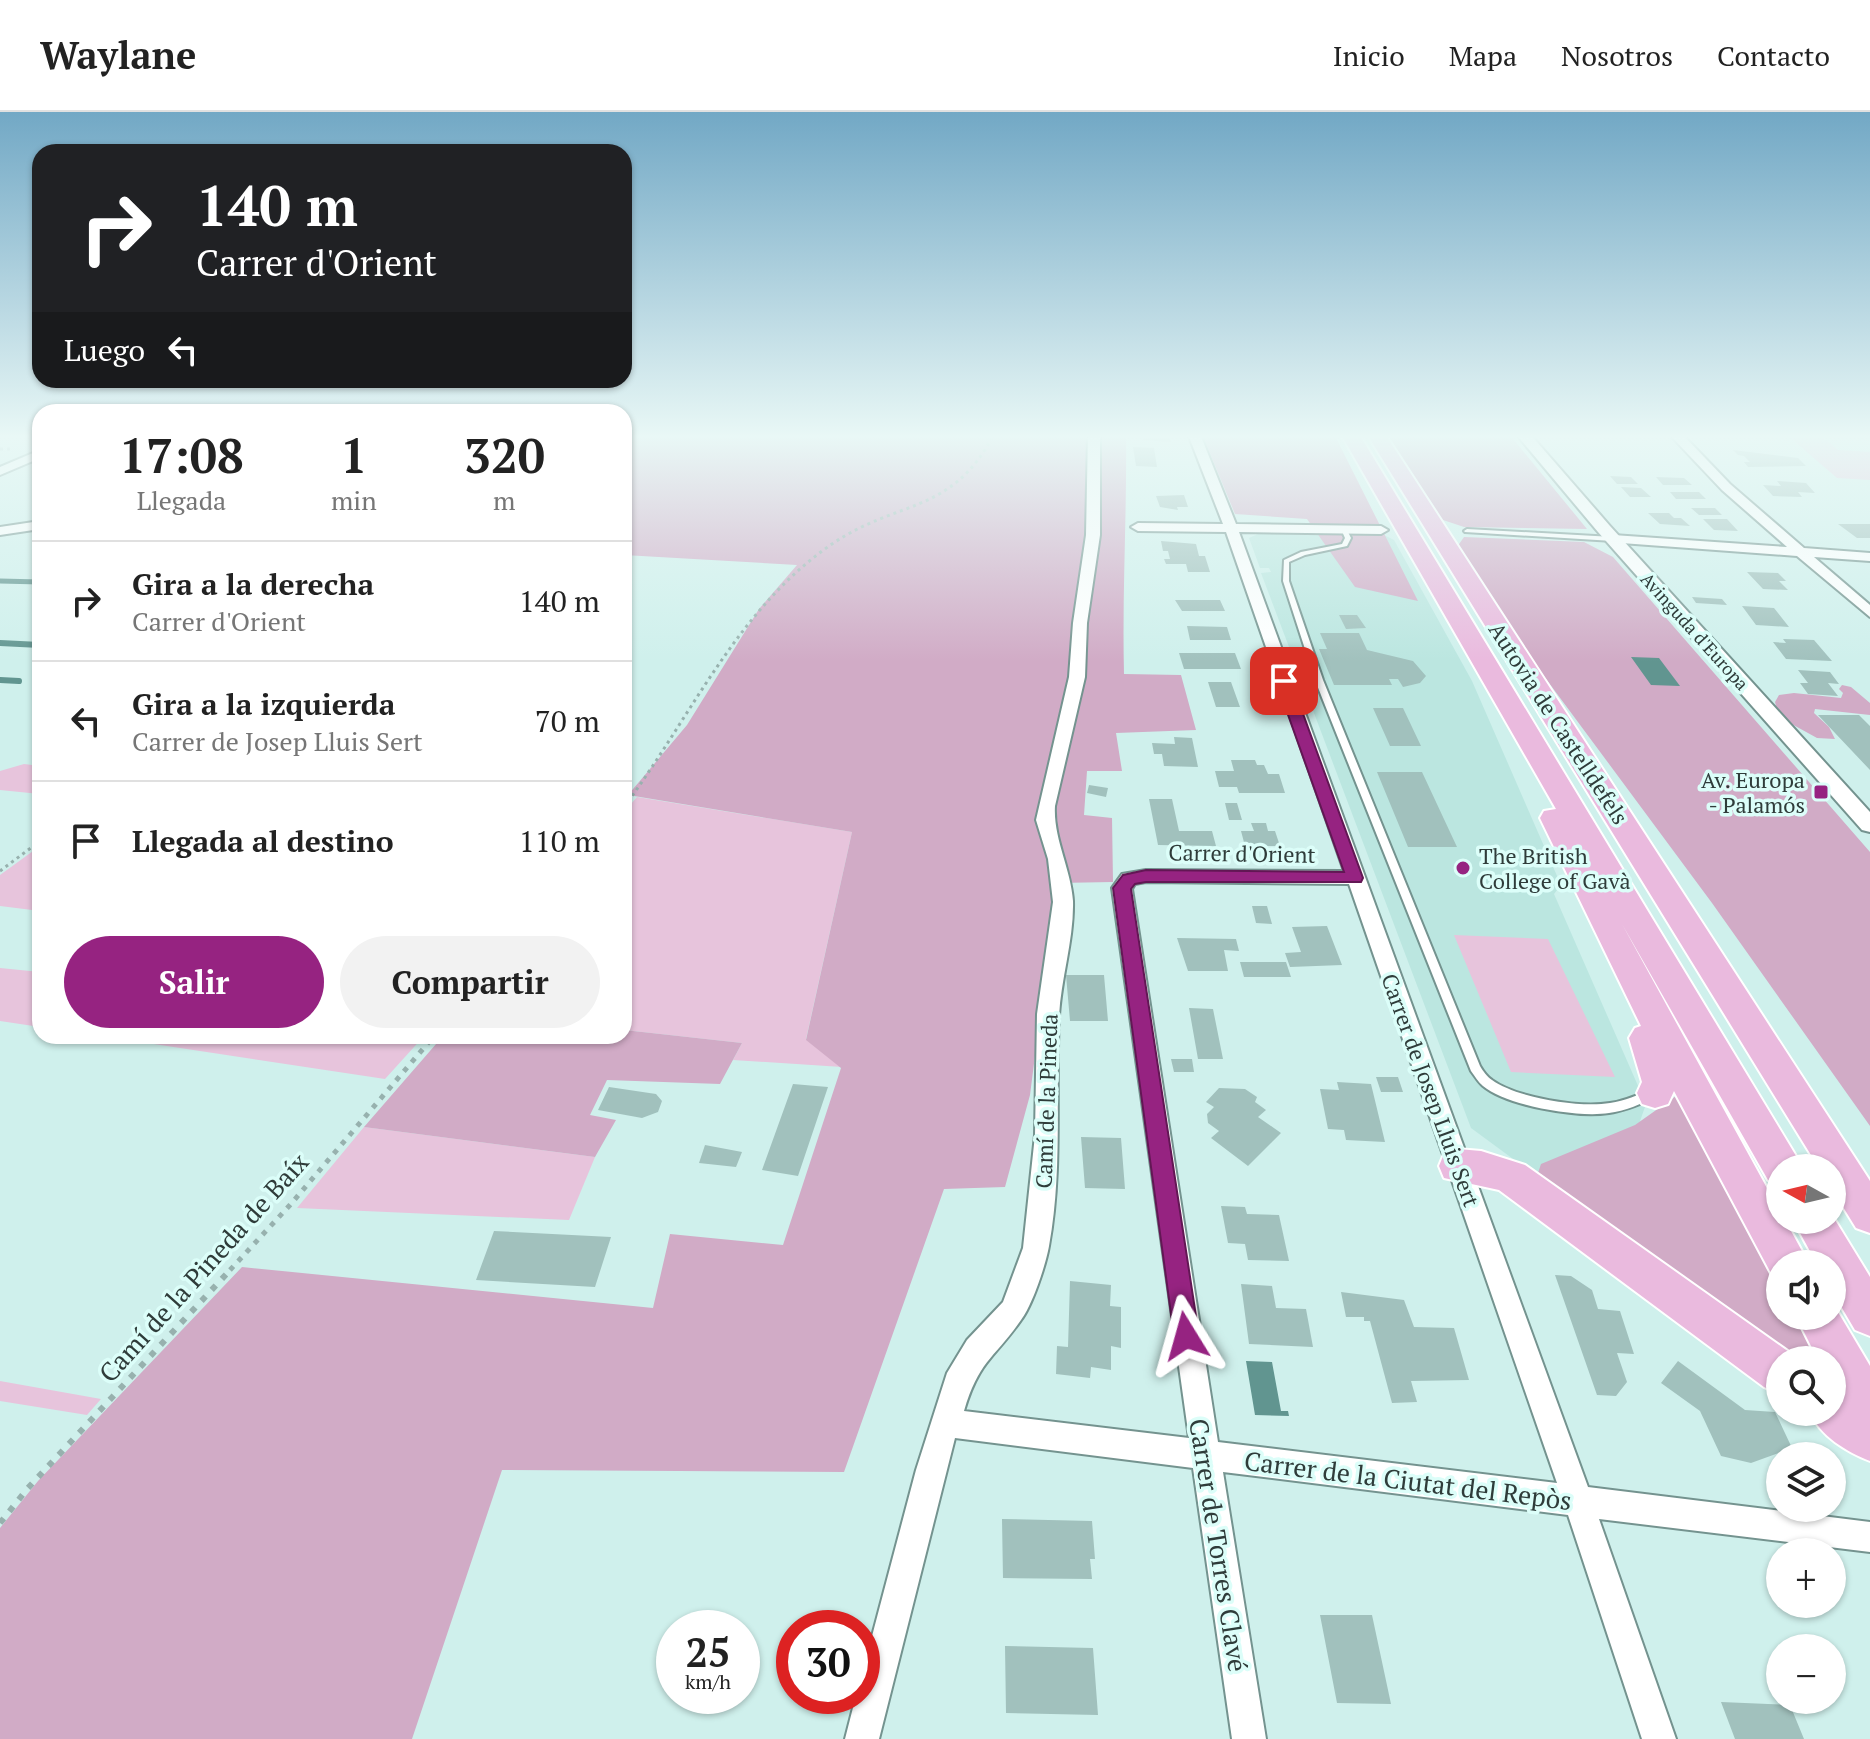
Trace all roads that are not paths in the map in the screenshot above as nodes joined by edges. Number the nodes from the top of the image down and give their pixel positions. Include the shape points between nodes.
1 (1093, 510) edge
2 (1223, 510) edge
3 (1395, 510) edge
4 (1424, 510) edge
5 (1588, 510) edge
6 (1753, 510) edge
7 (32, 526) edge
8 (1138, 527) dead end
9 (1229, 527) junction
10 (1344, 529) junction
11 (1381, 530) dead end
12 (0, 531) edge
13 (1467, 531) dead end
14 (1613, 539) junction
15 (1803, 553) junction
16 (1870, 557) edge
17 (1870, 613) edge
18 (1480, 655) junction
19 (1870, 825) edge
20 (1355, 878) junction
21 (1129, 879) joint
22 (1679, 909) junction
23 (1612, 941) junction
24 (1655, 1093) joint
25 (1774, 1154) edge
26 (1458, 1166) junction
27 (1870, 1175) edge
28 (1870, 1215) edge
29 (1821, 1234) edge
30 (1780, 1250) edge
31 (1870, 1316) edge
32 (1825, 1330) edge
33 (1766, 1362) edge
34 (1870, 1410) edge
35 (1846, 1420) edge
36 (946, 1423) junction
37 (1870, 1438) edge
38 (1205, 1455) junction
39 (1576, 1501) junction
40 (1870, 1537) edge
41 (862, 1739) edge
42 (1249, 1739) edge
43 (1659, 1739) edge

1 - 36 street, Camí de la Pineda via 1077,677 1046,806 1063,902 1048,1014 1047,1135 1036,1248 1013,1310 961,1373
2 - 9 street, Carrer de Josep Lluis Sert
3 - 18 highway, Autovia de Castelldefels
4 - 22 highway, Autovia de Castelldefels
5 - 14 street, Avinguda d'Europa
6 - 15 street
7 - 12 street
8 - 9 street
9 - 10 street
9 - 20 street, Carrer de Josep Lluis Sert
10 - 11 street
10 - 24 lane via 1345,545 1286,561 1286,581 1319,680 1475,1068 1486,1082 1504,1091 1555,1106 1600,1110
13 - 14 lane
14 - 15 street
14 - 19 street, Avinguda d'Europa
15 - 16 street
15 - 17 street
18 - 23 highway
18 - 25 highway, Autovia de Castelldefels
20 - 21 street, Carrer d'Orient
20 - 26 street, Carrer de Josep Lluis Sert
21 - 38 street, Carrer de Torres Clavé via 1122,888
22 - 27 highway
22 - 28 highway, Autovia de Castelldefels
23 - 24 highway via 1657,1068 1660,1082
23 - 30 highway
26 - 33 highway via 1511,1177
26 - 39 street, Carrer de Josep Lluis Sert
29 - 31 highway
32 - 34 highway
35 - 37 highway
36 - 38 street, Carrer de la Ciutat del Repòs
36 - 41 street, Camí de la Pineda
38 - 39 street, Carrer de la Ciutat del Repòs
38 - 42 street, Carrer de Torres Clavé
39 - 40 street, Carrer de la Ciutat del Repòs
39 - 43 street, Carrer de Josep Lluis Sert

